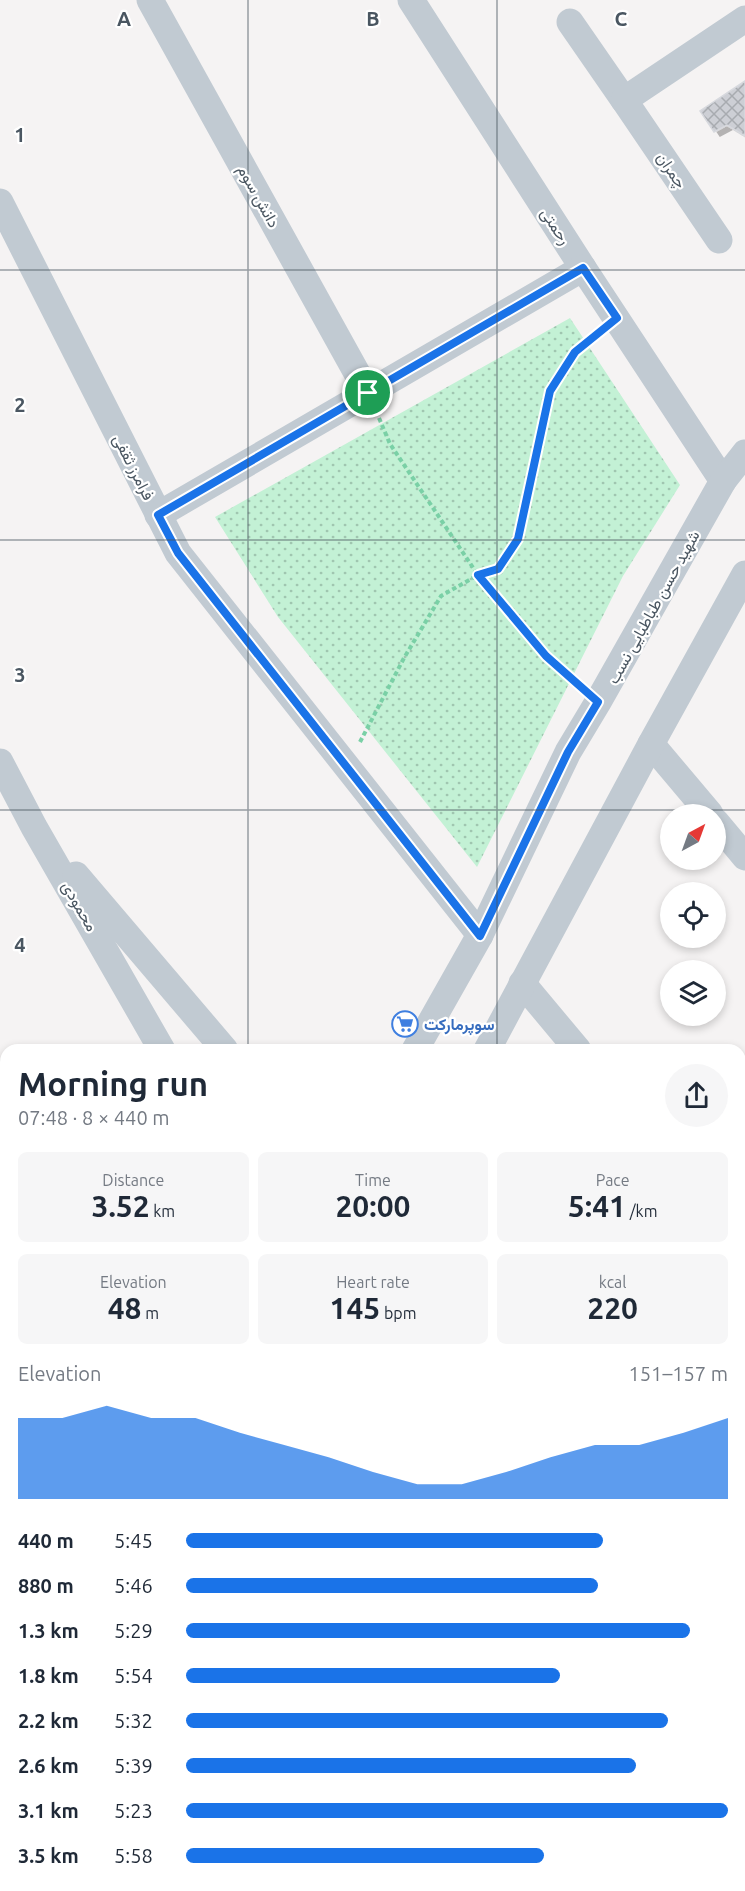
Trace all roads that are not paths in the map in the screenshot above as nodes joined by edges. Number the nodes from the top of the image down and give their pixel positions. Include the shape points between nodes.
1 (150, 0) edge
2 (411, 0) edge
3 (745, 19) edge
4 (570, 22) dead end
5 (624, 100) junction
6 (0, 202) edge
7 (719, 240) dead end
8 (583, 268) junction
9 (368, 393) junction
10 (745, 453) edge
11 (723, 482) junction
12 (158, 515) junction
13 (745, 574) edge
14 (651, 744) junction
15 (0, 762) edge
16 (702, 804) edge
17 (34, 827) junction
18 (726, 834) edge
19 (745, 857) edge
20 (480, 936) junction
21 (522, 983) junction
22 (159, 1044) edge
23 (220, 1044) edge
24 (418, 1044) edge
25 (490, 1044) edge
26 (573, 1044) edge

1 - 9 street, دانش سوم
2 - 8 street, رحمتی
3 - 5 street
4 - 5 street, چمران
5 - 7 street, چمران
6 - 12 street, فرامرز ثقفی
8 - 9 street
8 - 11 street, رحمتی
9 - 12 street
10 - 11 street, شهید حسن طباطبایی نسب
11 - 20 street, شهید حسن طباطبایی نسب via 568,752
12 - 20 street, فرامرز ثقفی via 178,553
13 - 14 street
14 - 16 street
14 - 21 street
15 - 17 street, محمودی
17 - 22 street, محمودی
17 - 23 street
18 - 19 street
20 - 24 street, شهید حسن طباطبایی نسب
21 - 25 street
21 - 26 street

